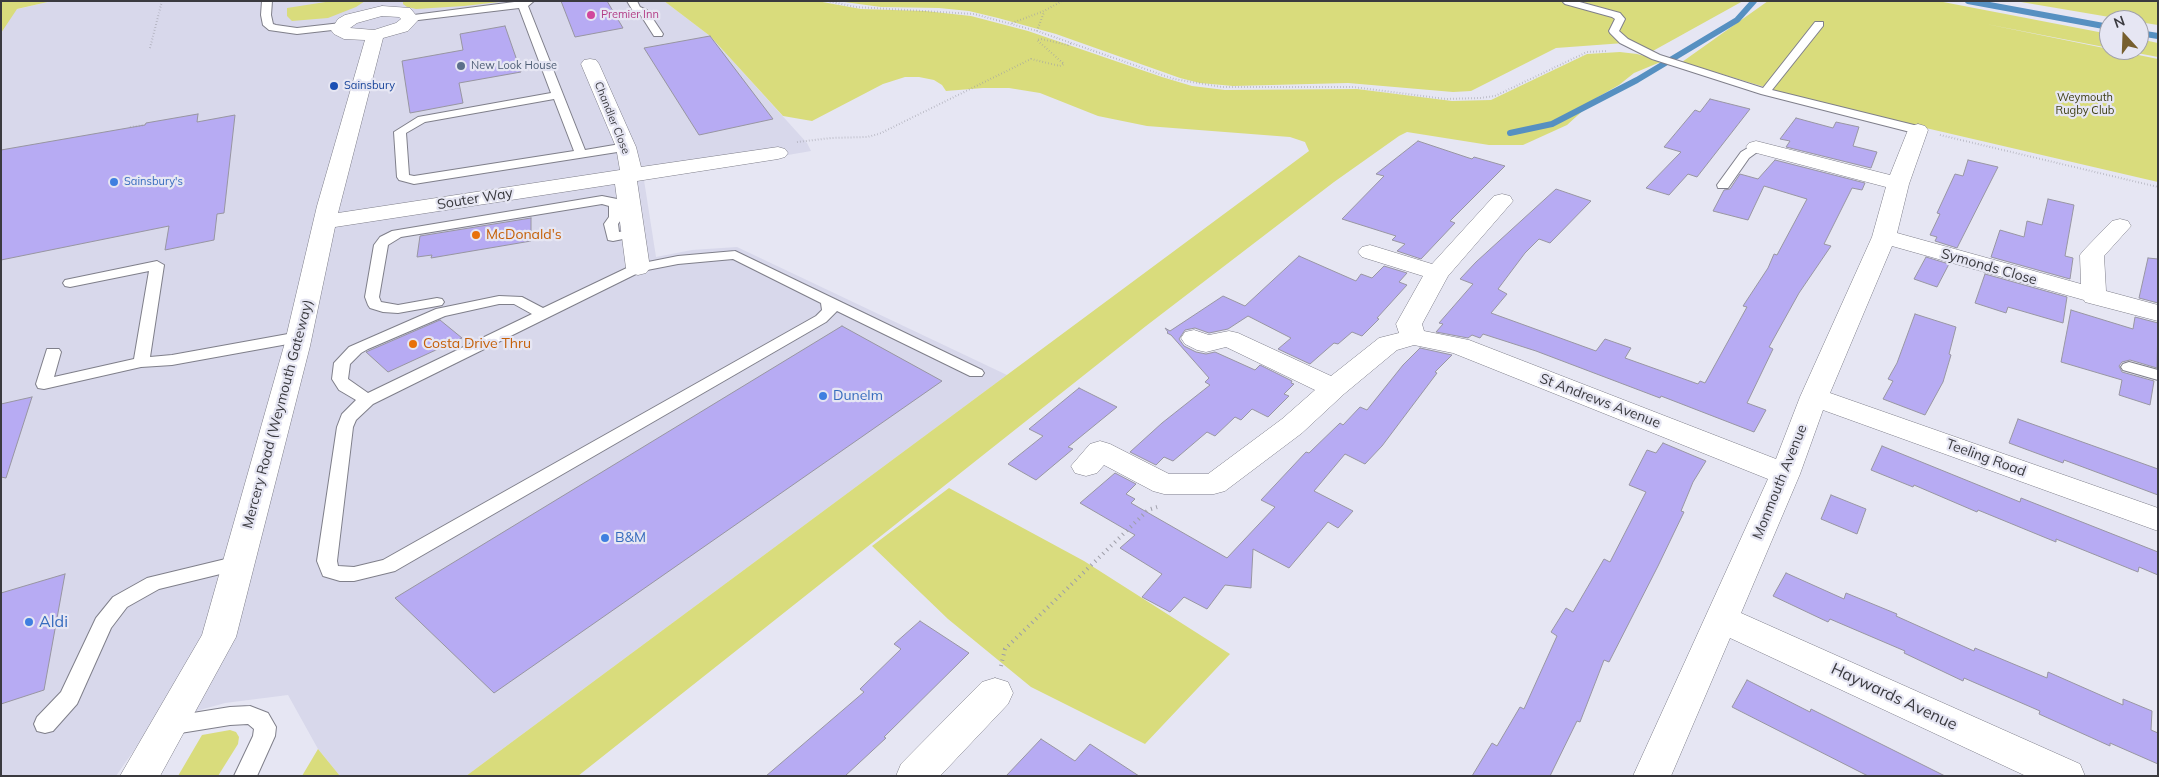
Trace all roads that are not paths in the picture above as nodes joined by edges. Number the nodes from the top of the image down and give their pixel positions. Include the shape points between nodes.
1 (266, 1) edge
2 (632, 1) edge
3 (1568, 2) edge
4 (526, 3) edge
5 (380, 16) edge
6 (410, 18) junction
7 (1819, 24) dead end
8 (341, 26) junction
9 (658, 34) dead end
10 (1656, 57) joint
11 (590, 64) dead end
12 (1681, 65) joint
13 (1765, 92) junction
14 (557, 95) junction
15 (1918, 130) joint
16 (626, 147) junction
17 (1756, 147) joint
18 (778, 152) dead end
19 (581, 154) junction
20 (629, 175) junction
21 (1723, 184) dead end
22 (1898, 184) junction
23 (1502, 201) dead end
24 (324, 222) junction
25 (2120, 226) dead end
26 (623, 235) junction
27 (1884, 237) junction
28 (1370, 252) dead end
29 (638, 268) junction
30 (1437, 273) junction
31 (70, 283) dead end
32 (2094, 297) junction
33 (827, 300) junction
34 (437, 302) dead end
35 (2158, 313) edge
36 (542, 314) junction
37 (299, 337) junction
38 (1413, 337) junction
39 (1194, 338) dead end
40 (53, 352) dead end
41 (141, 362) junction
42 (2129, 367) dead end
43 (976, 373) dead end
44 (2158, 375) edge
45 (1334, 388) junction
46 (1814, 397) junction
47 (367, 400) junction
48 (1086, 466) dead end
49 (1785, 474) junction
50 (2158, 520) edge
51 (238, 564) junction
52 (1722, 619) junction
53 (995, 693) road end
54 (44, 724) dead end
55 (168, 726) junction
56 (139, 776) edge
57 (245, 776) edge
58 (914, 776) edge
59 (1652, 776) edge
60 (2066, 776) edge

1 - 8 lane via 268,25 273,28 297,31
2 - 9 lane via 636,9 644,12
3 - 10 lane via 1616,15 1620,18 1614,31 1624,41
4 - 6 lane
4 - 14 lane
5 - 6 street via 404,12
5 - 6 street via 402,27
5 - 8 street via 359,16
5 - 8 street via 350,35 340,30
5 - 24 street, Mercery Road (Weymouth Gateway)
7 - 13 lane
10 - 12 lane
11 - 16 street, Chandler Close
12 - 13 lane
13 - 15 lane
14 - 19 lane
14 - 19 lane via 422,120 400,132 403,177 414,180
15 - 22 street, Monmouth Avenue
16 - 19 lane
16 - 20 street, Chandler Close
17 - 21 lane
17 - 22 street
18 - 20 street, Souter Way
20 - 24 street, Souter Way
20 - 26 street
22 - 27 street, Monmouth Avenue
23 - 30 street
24 - 37 street, Mercery Road (Weymouth Gateway)
25 - 32 street via 2092,254
26 - 29 street
26 - 34 lane via 611,224 616,217 615,205 602,200 397,234 382,242 377,265 385,269 383,286 372,298 375,305 388,309
27 - 32 street, Symonds Close
27 - 46 street, Monmouth Avenue
28 - 30 street
29 - 33 lane via 678,260 735,255
29 - 36 lane
30 - 38 street via 1409,324
31 - 41 lane via 157,265
32 - 35 street, Symonds Close
33 - 43 lane
33 - 47 lane via 829,312 821,319 388,566 340,574 330,571 327,561 345,428 348,418
36 - 47 lane
36 - 47 lane via 517,300 499,300 441,312 363,346 342,363 340,379 344,386
37 - 41 lane via 172,360
37 - 51 street, Mercery Road (Weymouth Gateway)
38 - 45 street, St Andrews Avenue via 1388,344
38 - 49 street, St Andrews Avenue via 1460,346
39 - 45 street via 1206,344 1238,331
40 - 41 lane via 44,384
42 - 44 lane
45 - 48 street, St Andrews Avenue via 1292,426 1214,484 1164,484 1100,451
46 - 49 street, Monmouth Avenue
46 - 50 street, Teeling Road
49 - 52 street, Monmouth Avenue
51 - 54 lane via 154,583 120,602 103,624 70,698
51 - 55 street, Mercery Road (Weymouth Gateway) via 218,636
52 - 59 street, Monmouth Avenue
52 - 60 street, Haywards Avenue
53 - 58 street
55 - 56 street, Mercery Road (Weymouth Gateway)
55 - 57 lane via 230,716 250,715 260,720 265,727 264,736

